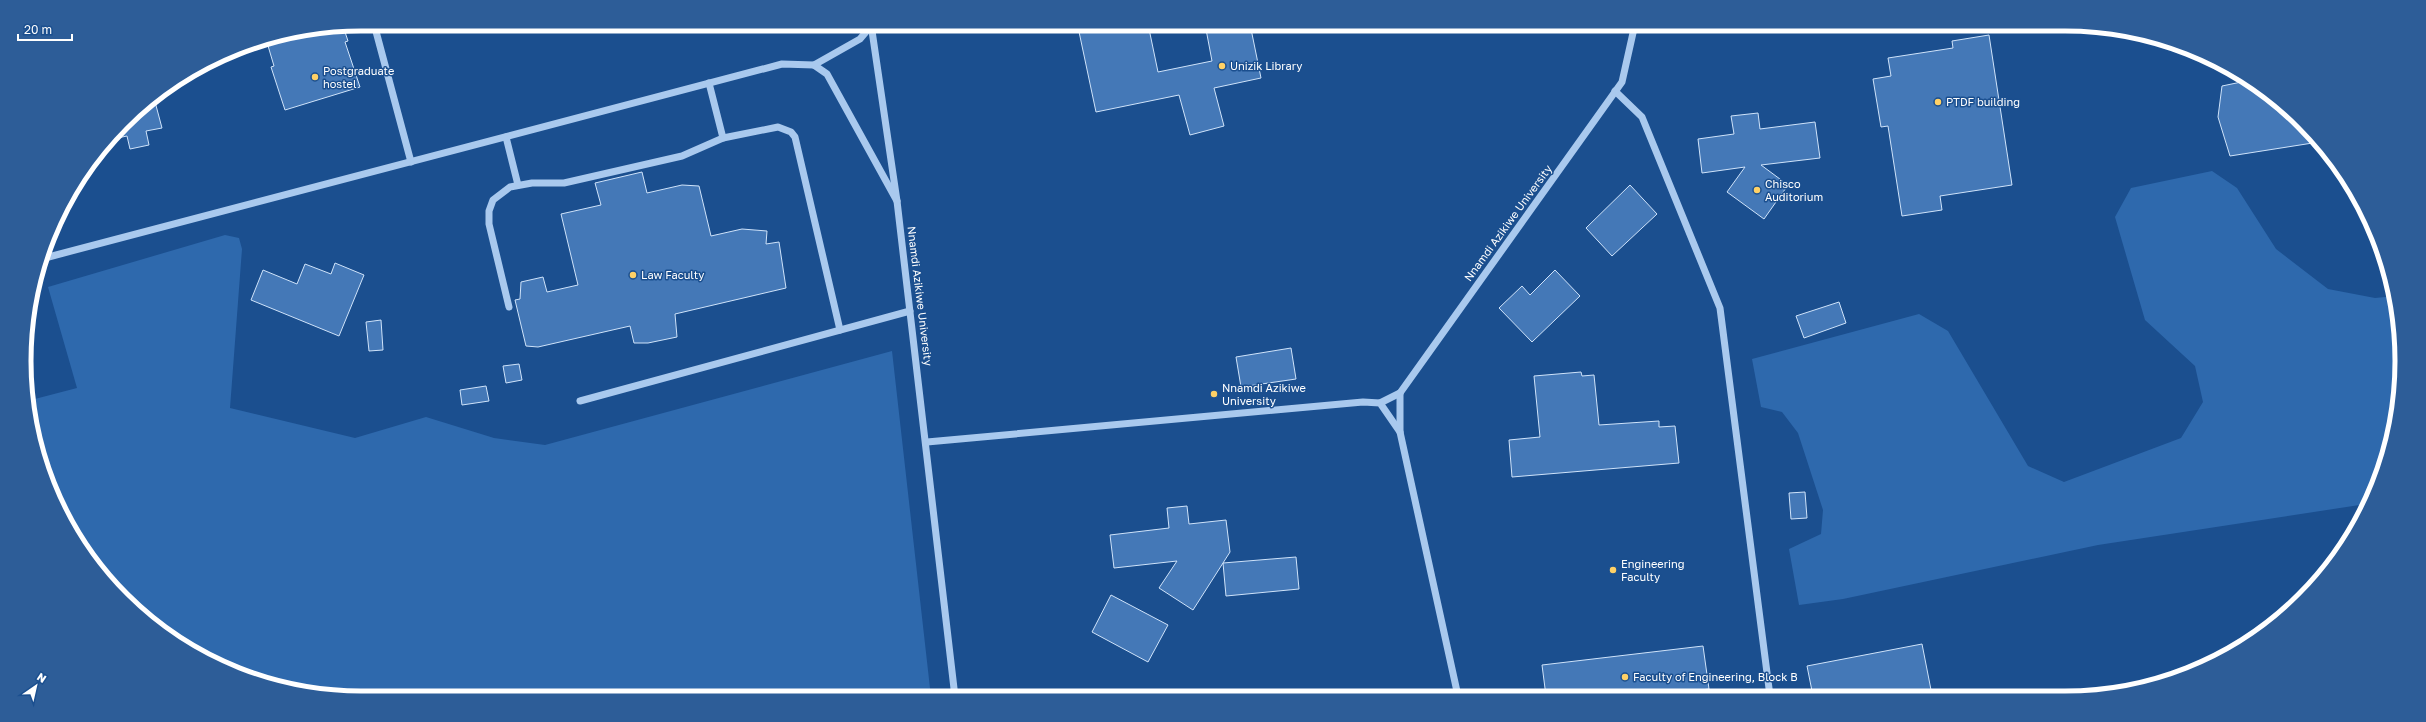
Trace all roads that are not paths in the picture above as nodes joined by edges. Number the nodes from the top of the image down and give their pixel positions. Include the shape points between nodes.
1 (376, 31) edge
2 (866, 31) edge
3 (872, 31) edge
4 (1634, 31) edge
5 (814, 65) junction
6 (709, 83) junction
7 (1616, 91) junction
8 (506, 137) junction
9 (723, 138) junction
10 (412, 162) junction
11 (518, 185) junction
12 (896, 200) junction
13 (48, 257) edge
14 (509, 307) dead end
15 (910, 311) junction
16 (840, 330) junction
17 (1400, 393) junction
18 (580, 401) dead end
19 (1380, 403) junction
20 (1400, 432) junction
21 (927, 442) junction
22 (954, 691) edge
23 (1457, 691) edge
24 (1769, 691) edge

1 - 10 street
2 - 5 street via 860,39
3 - 12 street, Nnamdi Azikiwe University
4 - 7 street, Nnamdi Azikiwe University via 1628,63
5 - 6 street via 782,64
5 - 12 street via 827,74
6 - 8 street
6 - 9 street
7 - 17 street, Nnamdi Azikiwe University
7 - 24 street via 1642,117 1720,308
8 - 10 street
8 - 11 street
9 - 11 street via 682,156 660,162 564,183
9 - 16 street via 778,128 791,132 795,137
10 - 13 street
11 - 14 street via 493,200 489,211 489,224
12 - 15 street, Nnamdi Azikiwe University
15 - 16 street
15 - 21 street, Nnamdi Azikiwe University
16 - 18 street
17 - 19 street
17 - 20 street
19 - 20 street
19 - 21 street via 1347,402
20 - 23 street
21 - 22 street, Nnamdi Azikiwe University

